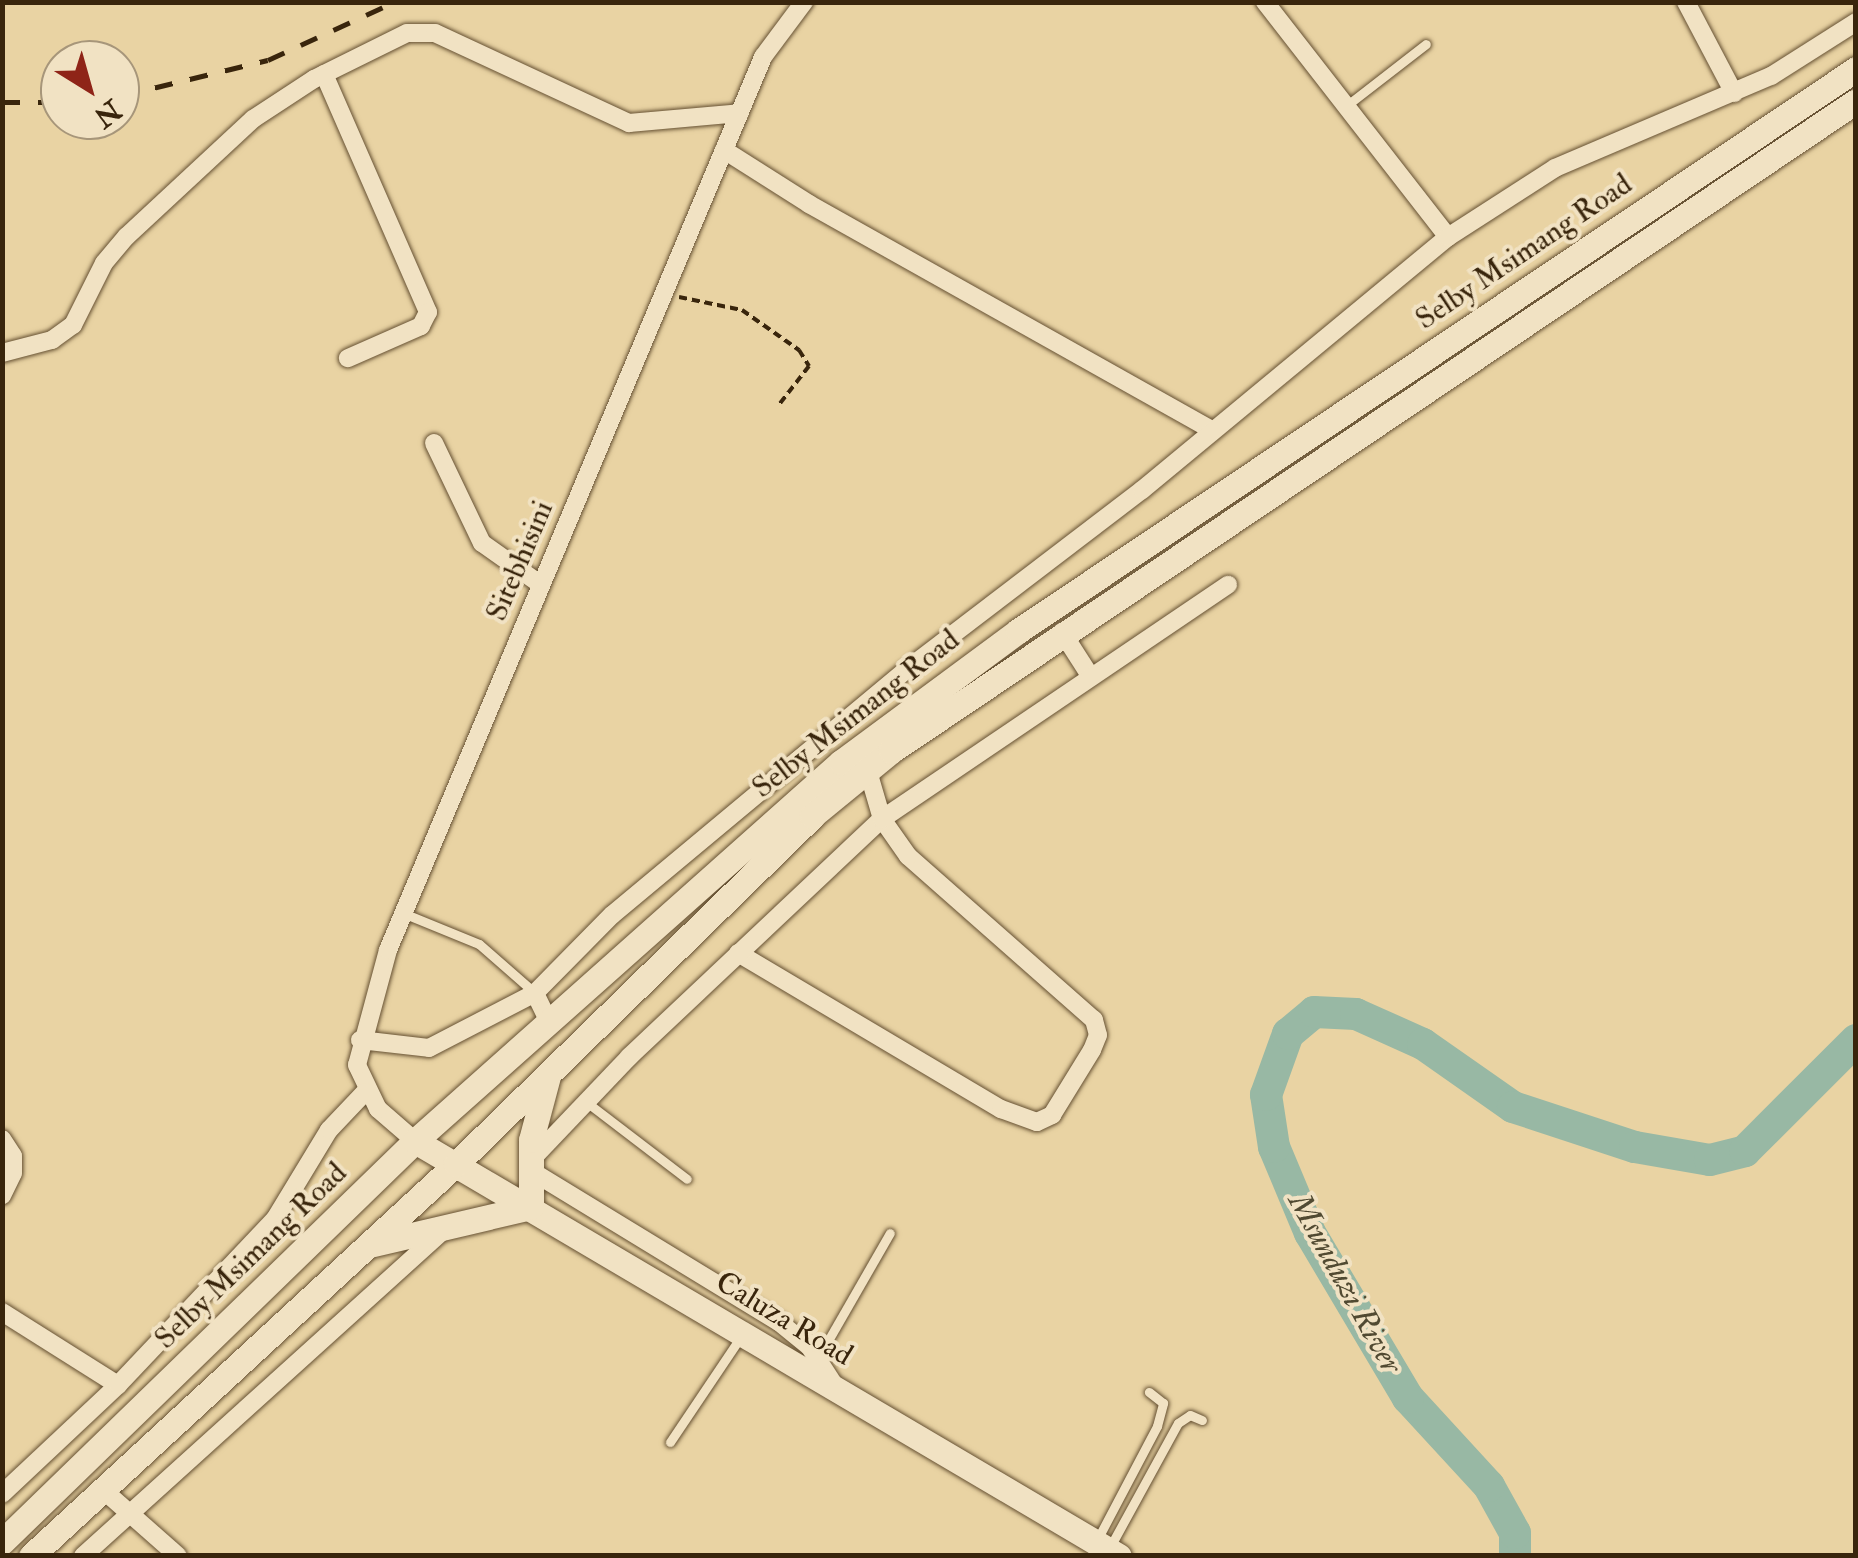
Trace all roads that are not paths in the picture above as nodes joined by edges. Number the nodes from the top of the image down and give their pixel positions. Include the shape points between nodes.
1 (804, 2) edge
2 (1265, 2) edge
3 (1686, 2) edge
4 (1856, 22) edge
5 (1426, 44) dead end
6 (1856, 69) edge
7 (324, 74) junction
8 (1734, 93) junction
9 (1856, 100) edge
10 (1346, 106) junction
11 (740, 113) junction
12 (724, 150) junction
13 (1448, 237) junction
14 (2, 353) edge
15 (348, 358) dead end
16 (1212, 430) junction
17 (434, 443) dead end
18 (540, 584) junction
19 (1228, 585) dead end
20 (1062, 632) junction
21 (1090, 674) junction
22 (868, 771) junction
23 (882, 819) junction
24 (404, 912) junction
25 (738, 953) junction
26 (535, 993) junction
27 (548, 1020) junction
28 (360, 1040) junction
29 (550, 1071) junction
30 (366, 1092) junction
31 (586, 1102) junction
32 (2, 1140) edge
33 (414, 1141) junction
34 (456, 1164) junction
35 (532, 1166) junction
36 (688, 1179) dead end
37 (2, 1196) edge
38 (531, 1207) junction
39 (451, 1223) junction
40 (890, 1233) dead end
41 (367, 1246) junction
42 (2, 1312) edge
43 (743, 1332) junction
44 (818, 1358) junction
45 (118, 1385) junction
46 (835, 1386) junction
47 (1149, 1392) dead end
48 (1202, 1420) dead end
49 (670, 1442) dead end
50 (102, 1489) junction
51 (2, 1494) edge
52 (129, 1512) junction
53 (2, 1542) edge
54 (1108, 1549) edge
55 (30, 1556) edge
56 (84, 1556) edge
57 (178, 1556) edge

1 - 11 street, Sitebhisini via 772,36
2 - 10 street
3 - 8 street
4 - 8 street
5 - 10 lane
6 - 27 main road, Selby Msimang Road via 935,689 749,839
7 - 11 street via 420,31 629,123
7 - 14 street via 201,162 104,263 73,325 52,340
7 - 15 street via 428,312 420,326
8 - 13 street via 1555,168
9 - 20 main road, Selby Msimang Road
10 - 13 street
11 - 12 street, Sitebhisini
12 - 16 street
12 - 18 street, Sitebhisini
13 - 16 street
16 - 26 street via 748,799 612,915
17 - 18 street via 482,543
18 - 24 street, Sitebhisini
19 - 21 street
20 - 21 street
20 - 22 main road, Selby Msimang Road
21 - 23 street
22 - 23 street
22 - 29 main road, Selby Msimang Road via 749,876
23 - 25 street
23 - 25 street via 939,887 1094,1020 1092,1050 1052,1114 1037,1122 1001,1109
24 - 26 lane via 479,944
24 - 28 street, Sitebhisini
25 - 31 street
26 - 27 street
26 - 28 street via 429,1048
27 - 33 main road, Selby Msimang Road
28 - 30 street, Sitebhisini via 357,1066
29 - 34 main road, Selby Msimang Road
29 - 35 main road
30 - 33 street
30 - 45 street via 329,1130 275,1219
31 - 35 street
31 - 36 lane
32 - 37 street via 13,1156 13,1173
33 - 34 main road, Caluza Road
33 - 53 main road, Selby Msimang Road
34 - 38 main road, Caluza Road
34 - 41 main road, Selby Msimang Road
35 - 38 main road
35 - 44 street via 778,1322
38 - 39 main road
38 - 43 main road, Caluza Road
39 - 41 main road
39 - 52 street
40 - 44 lane
41 - 50 main road, Selby Msimang Road
42 - 45 street
43 - 46 main road, Caluza Road
43 - 49 lane
44 - 46 street
45 - 51 street
46 - 54 main road, Caluza Road
47 - 54 lane via 1162,1411
48 - 54 lane via 1190,1415 1178,1423
50 - 52 street
50 - 55 main road, Selby Msimang Road
52 - 56 street
52 - 57 street

